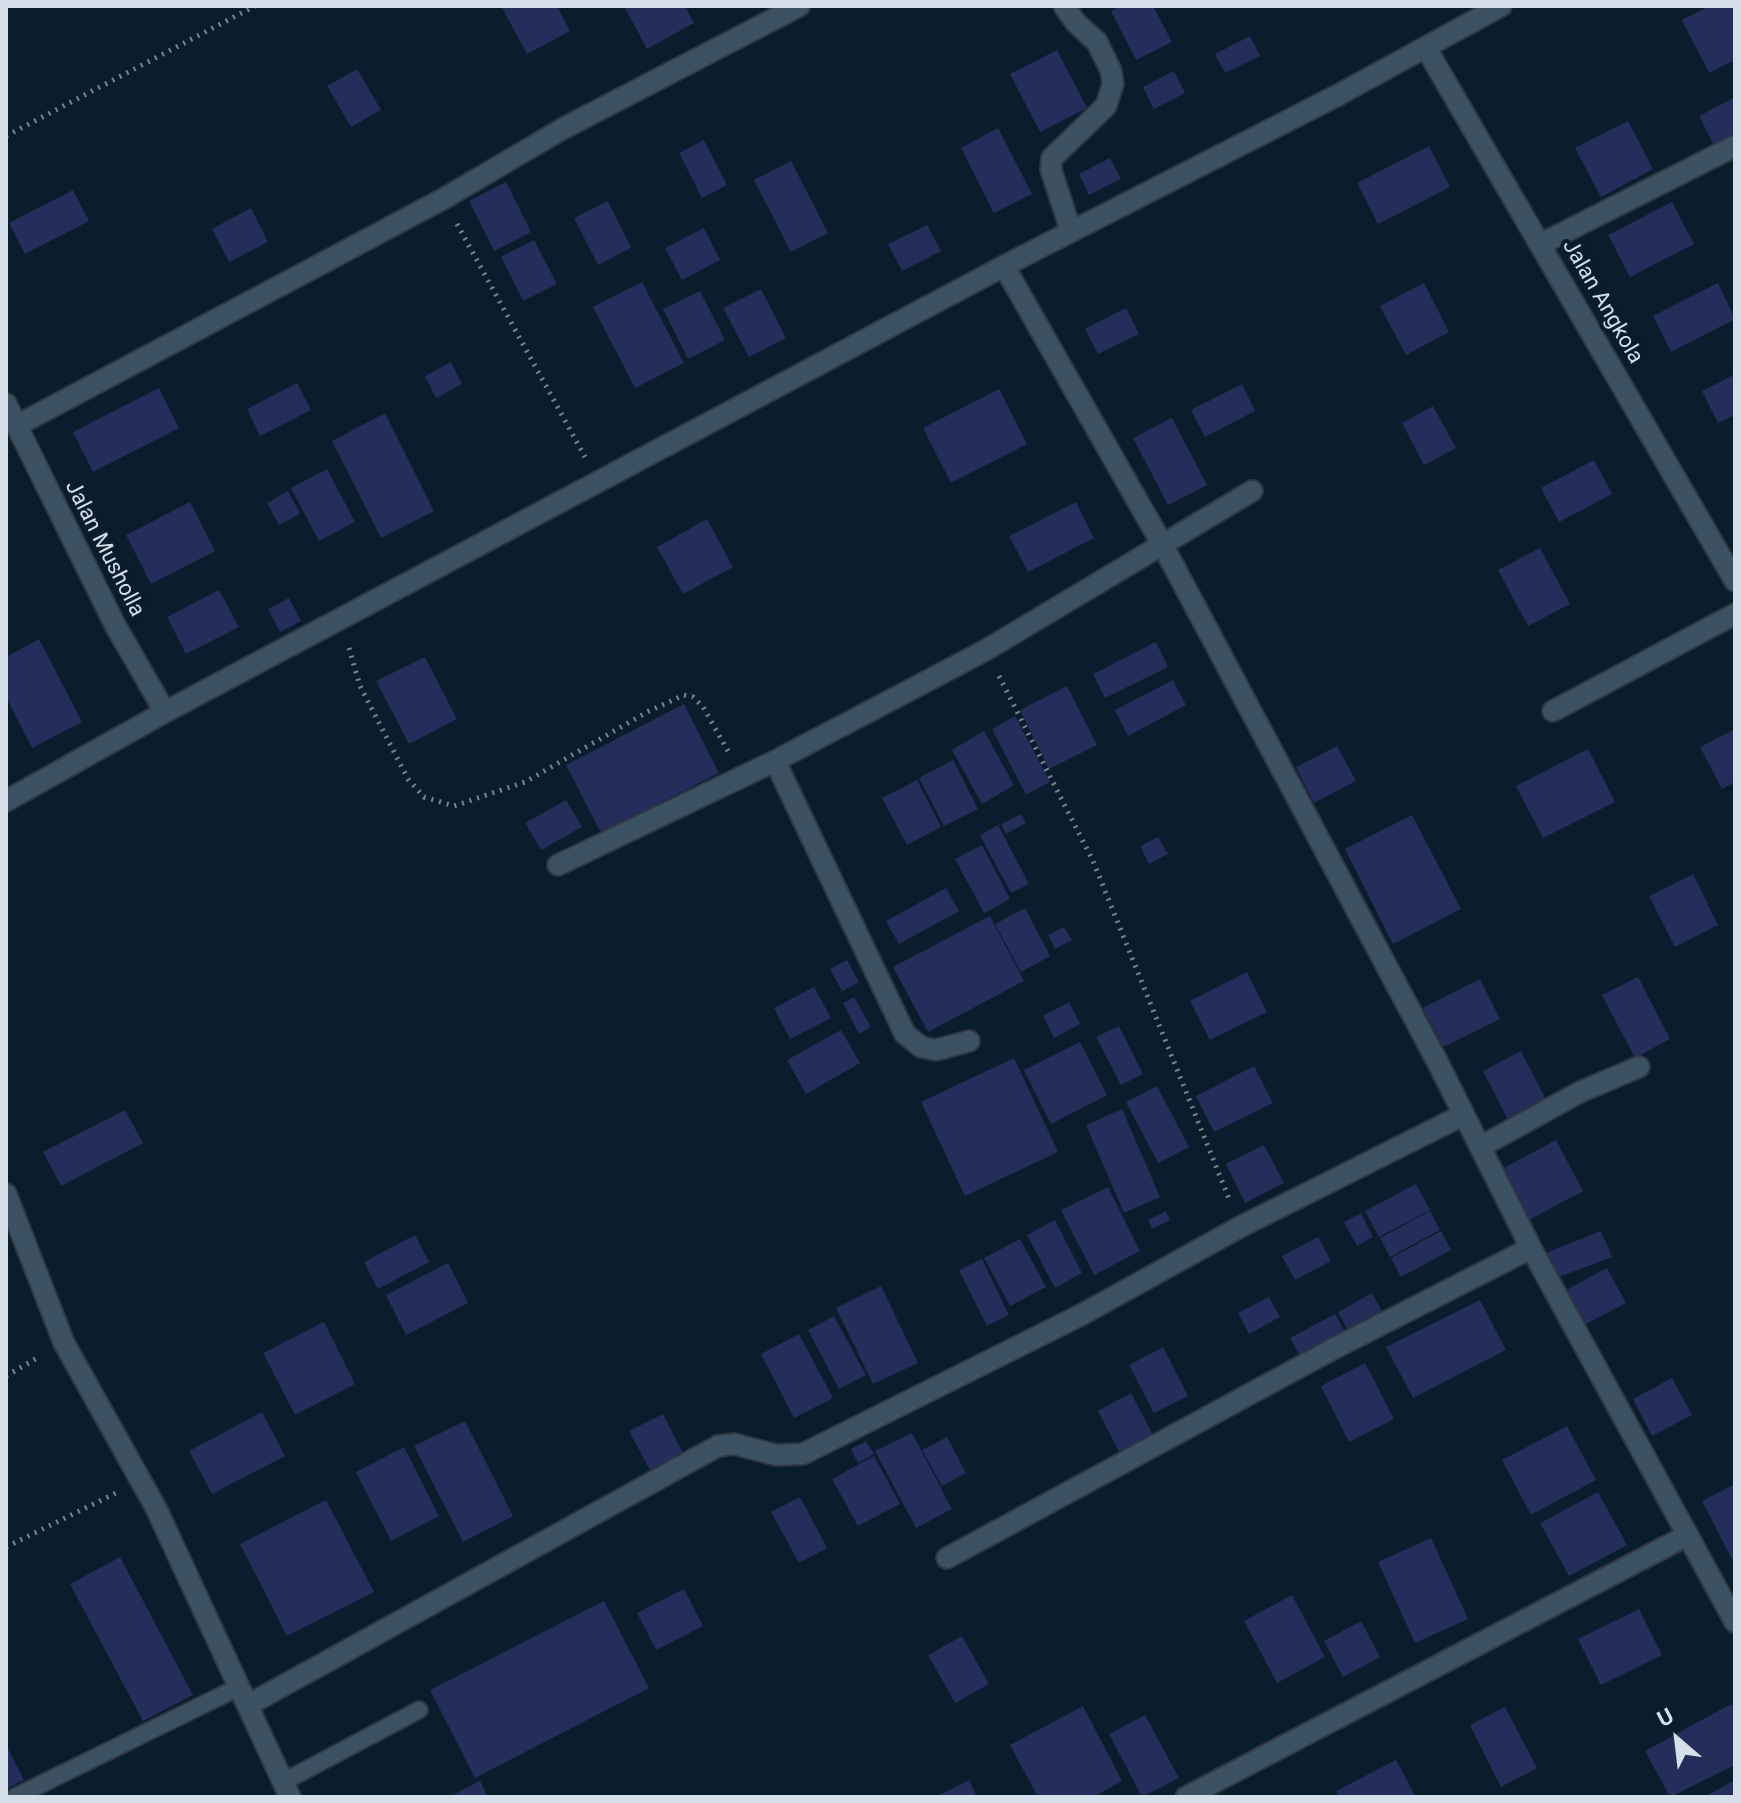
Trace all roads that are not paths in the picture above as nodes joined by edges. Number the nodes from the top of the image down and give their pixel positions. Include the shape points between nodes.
1 (799, 6) edge
2 (1064, 6) edge
3 (1501, 6) edge
4 (1426, 48) junction
5 (1735, 146) edge
6 (1071, 231) junction
7 (1541, 244) junction
8 (1004, 266) junction
9 (6, 404) edge
10 (16, 426) junction
11 (1252, 491) dead end
12 (1162, 544) junction
13 (1735, 581) edge
14 (1735, 614) edge
15 (1553, 711) dead end
16 (165, 712) junction
17 (775, 761) junction
18 (6, 801) edge
19 (558, 865) dead end
20 (969, 1041) dead end
21 (1639, 1067) dead end
22 (1463, 1115) junction
23 (1480, 1147) junction
24 (6, 1194) edge
25 (1531, 1248) junction
26 (1688, 1535) junction
27 (947, 1558) dead end
28 (1735, 1622) edge
29 (243, 1696) junction
30 (419, 1710) dead end
31 (286, 1789) edge
32 (15, 1797) edge
33 (1186, 1797) edge

1 - 10 street
2 - 6 street via 1097,42 1113,84 1106,106 1052,158
3 - 4 street
4 - 6 street
4 - 7 street, Jalan Angkola
5 - 7 street
6 - 8 street
7 - 13 street, Jalan Angkola
8 - 12 street
8 - 16 street
9 - 10 street, Jalan Musholla
10 - 16 street, Jalan Musholla via 115,625
11 - 12 street
12 - 17 street via 986,650
12 - 22 street
14 - 15 street
16 - 18 street
17 - 19 street
17 - 20 street via 905,1034 921,1047 936,1050
21 - 23 street via 1580,1092
22 - 23 street
22 - 29 street via 803,1454 718,1446
23 - 25 street
24 - 29 street via 64,1343 142,1480
25 - 26 street
25 - 27 street
26 - 28 street
26 - 33 street
29 - 31 street
29 - 32 lane
30 - 31 lane

